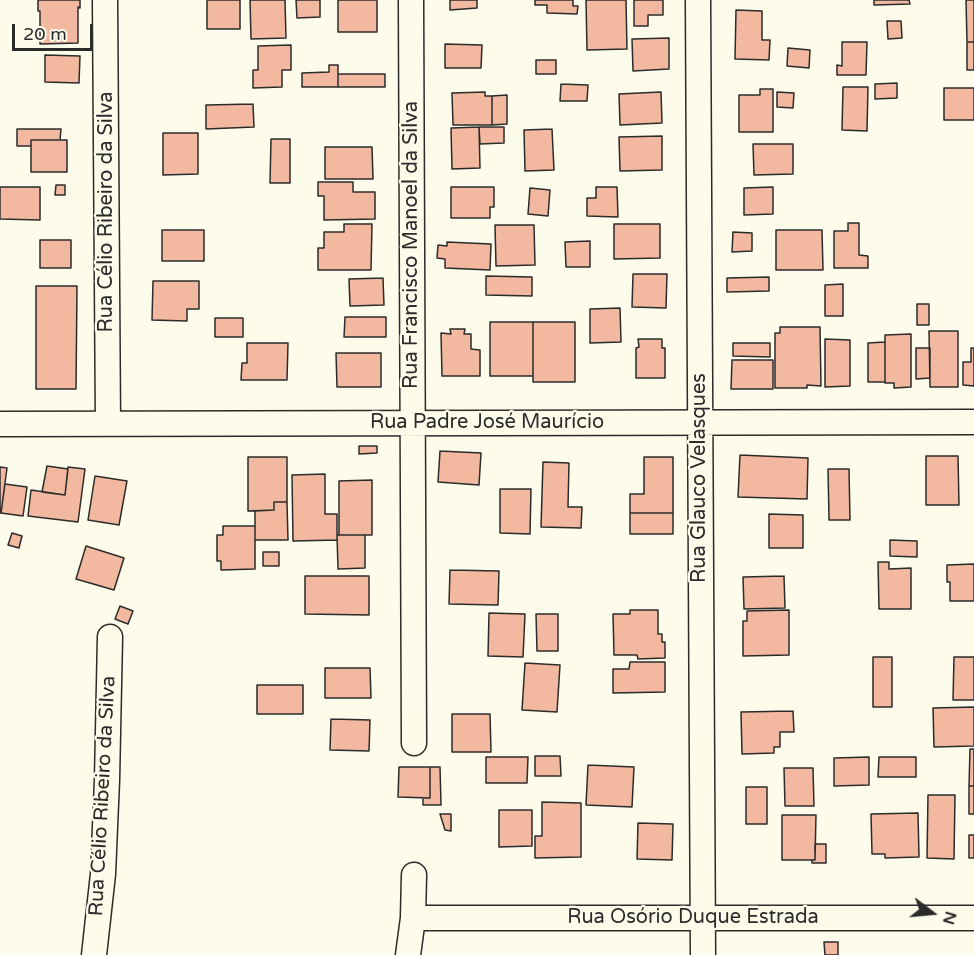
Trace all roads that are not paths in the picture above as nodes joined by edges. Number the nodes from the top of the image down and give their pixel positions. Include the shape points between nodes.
1 (105, 0) edge
2 (411, 0) edge
3 (698, 0) edge
4 (974, 422) edge
5 (413, 423) junction
6 (700, 423) junction
7 (0, 424) edge
8 (108, 424) junction
9 (110, 637) dead end
10 (414, 743) dead end
11 (414, 875) dead end
12 (413, 918) junction
13 (703, 918) junction
14 (974, 918) edge
15 (94, 955) edge
16 (408, 955) edge
17 (703, 955) edge

1 - 8 street, Rua Célio Ribeiro da Silva
2 - 5 street, Rua Francisco Manoel da Silva
3 - 6 street, Rua Glauco Velasques
4 - 6 street, Rua Padre José Maurício
5 - 6 street, Rua Padre José Maurício
5 - 8 street, Rua Padre José Maurício
5 - 10 street, Rua Francisco Manoel da Silva
6 - 13 street, Rua Glauco Velasques
7 - 8 street, Rua Padre José Maurício
9 - 15 street, Rua Célio Ribeiro da Silva via 103,874
11 - 12 street
12 - 13 street, Rua Osório Duque Estrada
12 - 16 street
13 - 14 street, Rua Osório Duque Estrada
13 - 17 street, Rua Glauco Velasques

